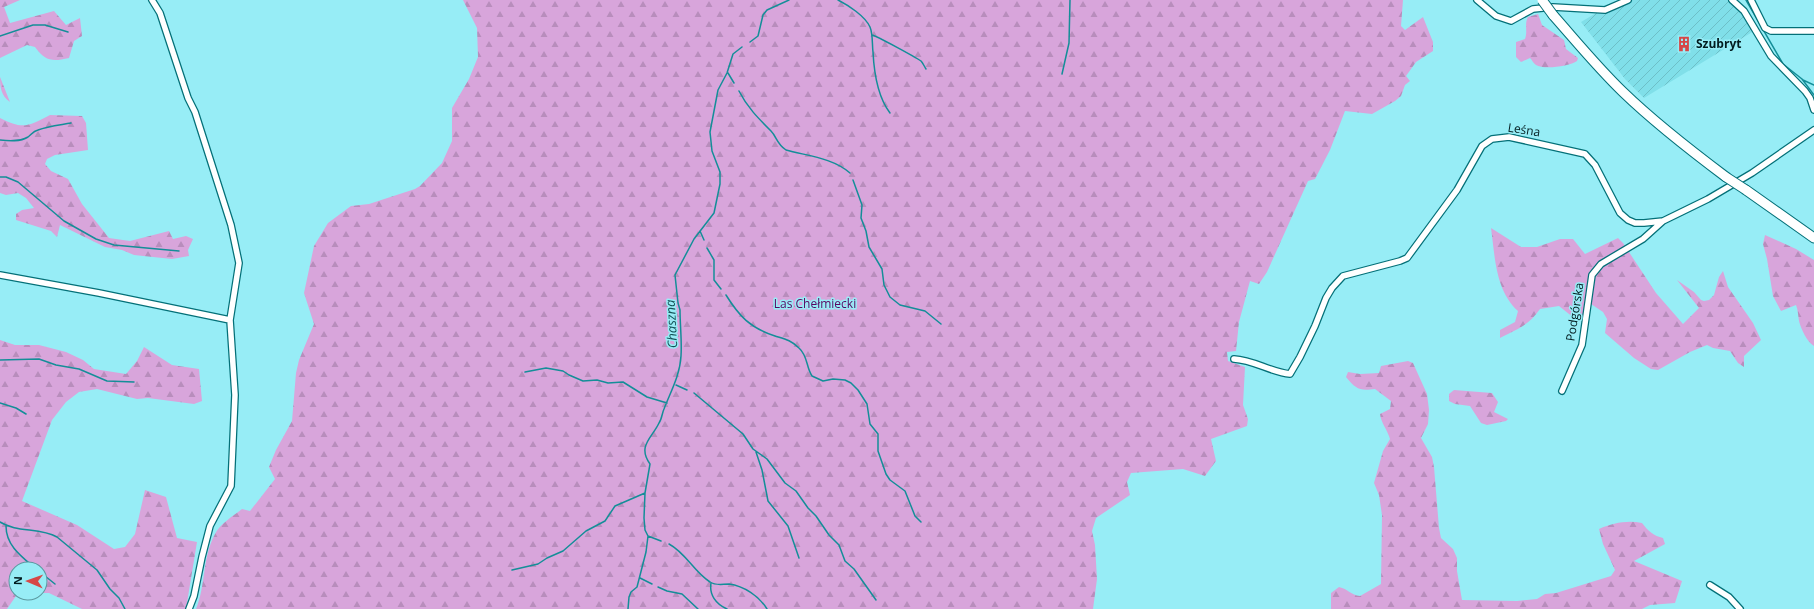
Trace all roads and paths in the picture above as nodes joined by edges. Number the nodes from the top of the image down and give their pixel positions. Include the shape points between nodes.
1 (152, 0) edge
2 (1477, 0) edge
3 (1542, 0) edge
4 (1628, 0) edge
5 (1732, 0) edge
6 (1751, 0) edge
7 (1814, 31) edge
8 (1814, 110) edge
9 (1814, 130) edge
10 (1663, 221) junction
11 (1814, 238) edge
12 (0, 275) edge
13 (230, 320) junction
14 (1234, 359) dead end
15 (1562, 391) dead end
16 (1710, 585) dead end
17 (189, 609) edge
18 (1740, 609) edge

1 - 13 street via 160,13 195,112 231,225 239,263
2 - 4 street via 1496,16 1510,21 1533,9 1553,7 1606,10
3 - 11 main road, bridge via 1602,71 1641,110 1726,177
5 - 8 street via 1744,11 1771,56 1805,91
6 - 7 street via 1765,28 1771,31
9 - 10 street, Leśna via 1752,173
10 - 14 street, Leśna via 1628,220 1620,213 1595,165 1590,158 1580,152 1509,137 1492,139 1482,146 1457,190 1408,258 1343,276 1332,288 1290,374
10 - 15 street, Podgórska via 1643,239 1600,264 1592,276 1582,345
12 - 13 street
13 - 17 street via 235,395 230,486 210,526
16 - 18 street via 1729,597

